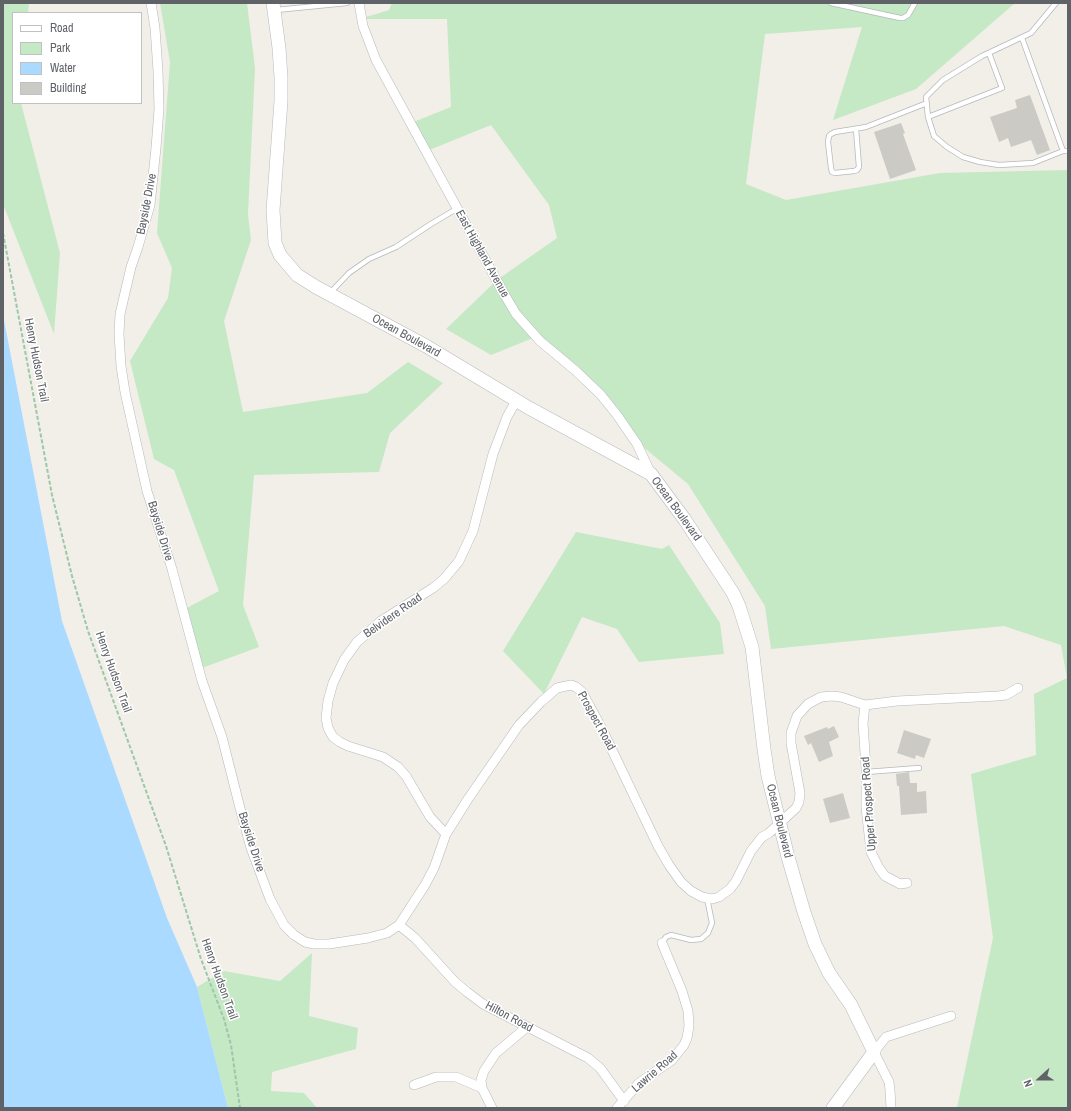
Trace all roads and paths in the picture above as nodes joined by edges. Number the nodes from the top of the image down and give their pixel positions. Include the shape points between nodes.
1 (151, 3) edge
2 (347, 3) edge
3 (359, 3) edge
4 (831, 3) edge
5 (915, 3) edge
6 (1056, 3) edge
7 (274, 7) edge
8 (1022, 38) junction
9 (989, 53) junction
10 (927, 103) junction
11 (928, 117) junction
12 (856, 129) junction
13 (1066, 151) edge
14 (458, 208) junction
15 (3, 233) edge
16 (329, 294) junction
17 (516, 401) junction
18 (651, 474) junction
19 (1018, 688) dead end
20 (865, 705) junction
21 (919, 768) dead end
22 (866, 772) junction
23 (780, 823) junction
24 (446, 834) junction
25 (907, 883) dead end
26 (707, 898) junction
27 (399, 926) junction
28 (662, 943) joint
29 (951, 1016) dead end
30 (527, 1027) junction
31 (874, 1052) junction
32 (414, 1085) dead end
33 (482, 1088) junction
34 (624, 1101) junction
35 (240, 1108) edge
36 (492, 1108) edge
37 (617, 1108) edge
38 (833, 1108) edge
39 (891, 1108) edge

1 - 27 street, Bayside Drive via 158,71 156,148 150,205 127,282 120,314 119,334 125,392 147,491 172,569 202,681 222,737 251,848 270,899 284,925 305,942 314,944 368,938 387,933
2 - 7 lane
3 - 14 street, East Highland Avenue via 363,26 376,60
4 - 5 lane via 900,18 908,14
6 - 8 lane via 1031,33
7 - 16 street, Ocean Boulevard via 281,76 273,210 275,243 290,268
8 - 9 lane
8 - 13 lane
9 - 10 lane via 943,80 926,97
9 - 11 lane via 1002,88
10 - 11 lane
10 - 12 lane
11 - 13 lane via 934,136 963,157 980,162 999,165 1033,163
12 - 12 lane via 835,132 829,136 832,172 854,171 859,167
14 - 16 lane via 396,248 369,259 349,273
14 - 18 street, East Highland Avenue via 516,314 540,341 601,395 637,444
15 - 35 path, Henry Hudson Trail via 52,495 72,576 88,631 166,846 201,959 224,1019 231,1044
16 - 17 street, Ocean Boulevard via 426,346
17 - 18 street, Ocean Boulevard
17 - 24 street, Belvidere Road via 493,454 473,531 459,560 432,588 381,621 357,642 341,666 328,701 326,718 333,737 348,746 383,757 398,767 430,817
18 - 23 street, Ocean Boulevard via 717,567 739,606 752,647 768,776
19 - 20 street via 1006,695 998,696
20 - 22 street, Upper Prospect Road via 862,723
20 - 23 street via 840,697 821,697 808,704 797,716 791,733 791,742 800,793 799,802
21 - 22 lane
22 - 25 street, Upper Prospect Road via 866,808 873,858 886,876 900,884
23 - 26 street via 762,837 751,851 730,889 719,897
23 - 31 street, Ocean Boulevard via 815,944 851,1005
24 - 26 street, Prospect Road via 519,725 552,690 571,685 582,692 601,726 669,865 691,891
24 - 27 street, Prospect Road via 434,868
26 - 28 lane via 712,923 708,933 701,939 690,940 671,935
27 - 30 street, Hilton Road via 415,938 467,992 483,1004
28 - 34 street, Lawrie Road via 688,1011 688,1038 672,1060 639,1083
29 - 31 street via 886,1037
30 - 33 street via 496,1053 484,1071
30 - 34 street, Hilton Road via 588,1058 600,1068
31 - 38 street
31 - 39 street via 889,1082
32 - 33 street via 436,1077 456,1077
33 - 36 street
34 - 37 street, Lawrie Road

